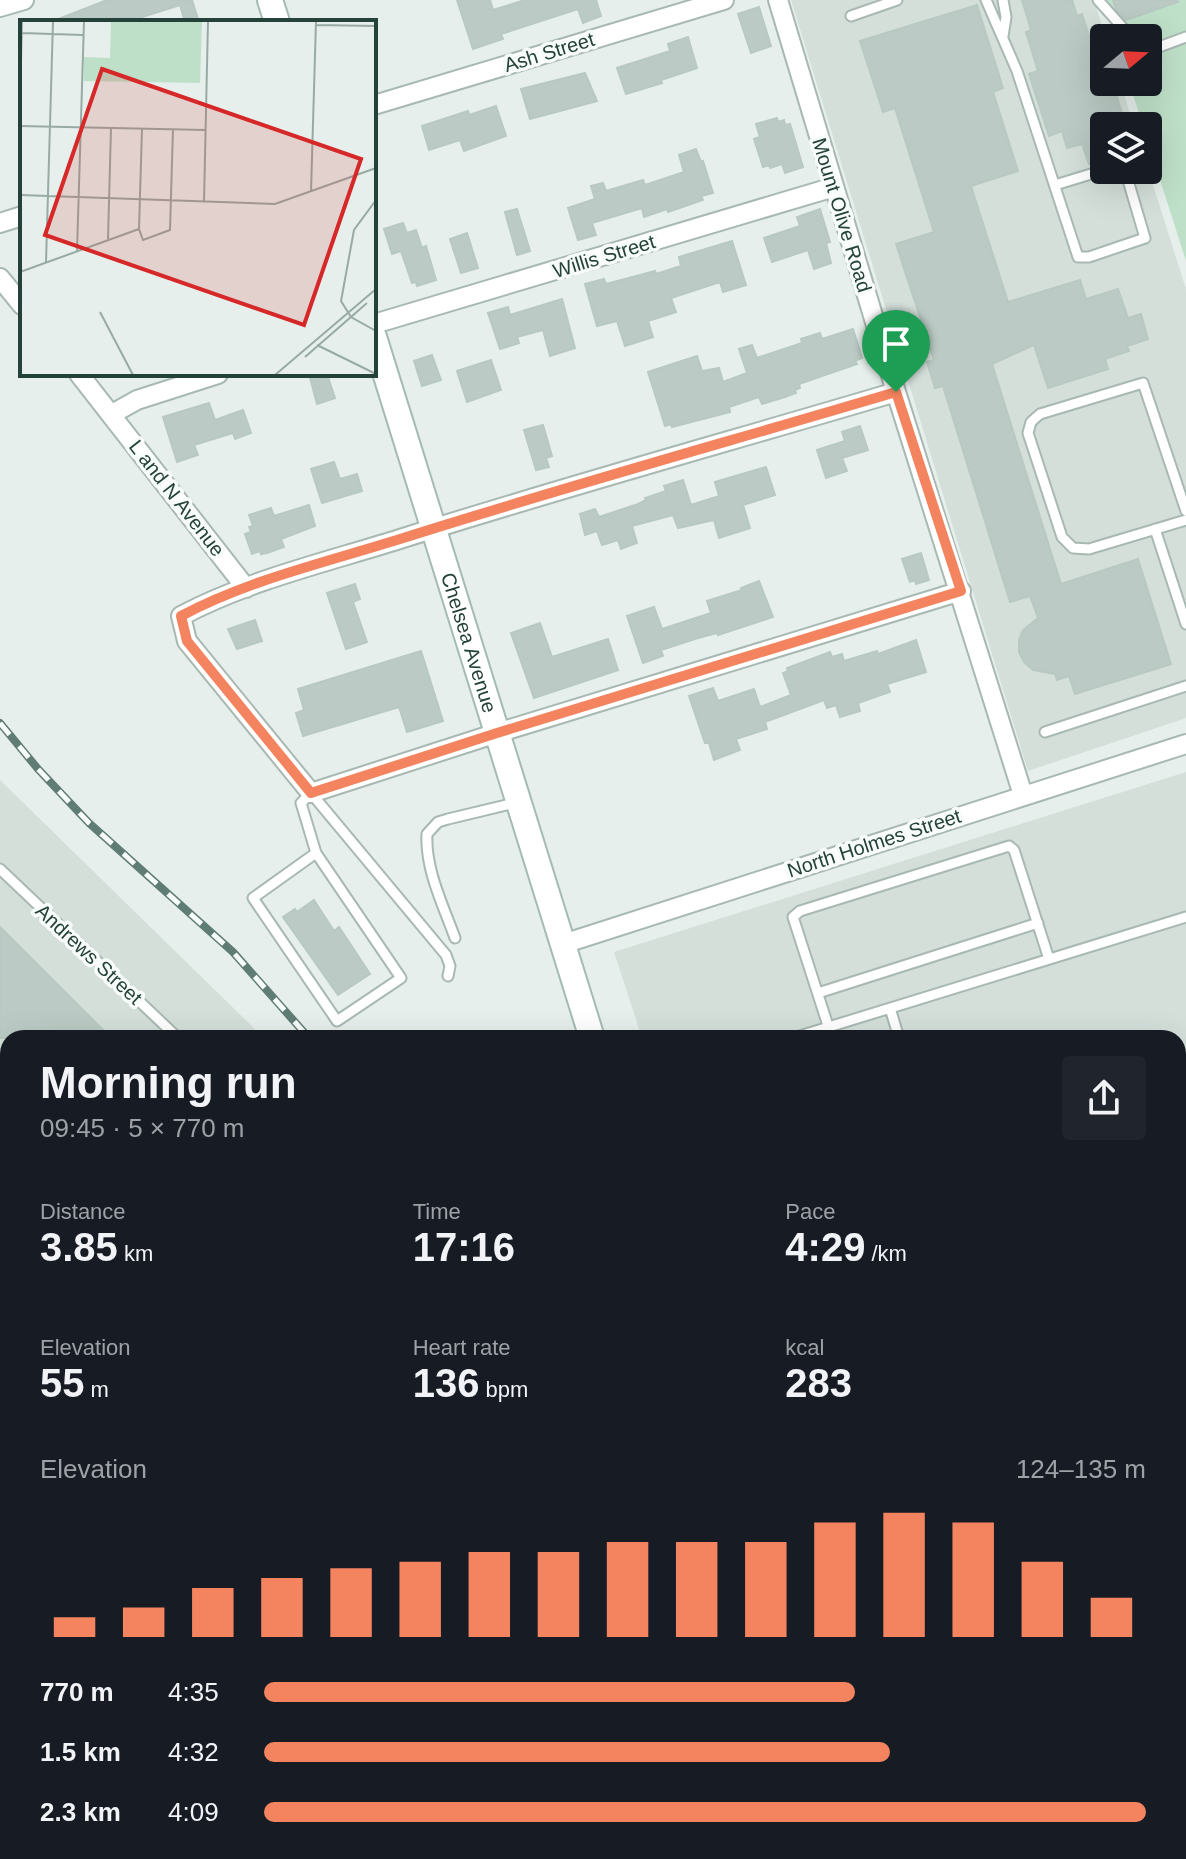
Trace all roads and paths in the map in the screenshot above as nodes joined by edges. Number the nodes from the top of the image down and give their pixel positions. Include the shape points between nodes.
1 (24, 0) edge
2 (270, 0) edge
3 (724, 0) edge
4 (778, 0) edge
5 (897, 0) edge
6 (986, 0) edge
7 (1003, 0) edge
8 (1098, 0) edge
9 (0, 7) edge
10 (851, 16) dead end
11 (276, 20) edge
12 (1119, 24) edge
13 (1186, 37) edge
14 (1003, 39) junction
15 (1162, 46) edge
16 (376, 104) edge
17 (1090, 174) edge
18 (1129, 184) edge
19 (1055, 185) junction
20 (834, 187) junction
21 (20, 217) edge
22 (0, 223) edge
23 (0, 278) edge
24 (20, 303) edge
25 (376, 323) edge
26 (376, 344) edge
27 (81, 376) edge
28 (212, 376) edge
29 (896, 392) junction
30 (112, 414) junction
31 (1186, 511) edge
32 (1186, 520) edge
33 (432, 529) junction
34 (1155, 529) junction
35 (246, 588) junction
36 (961, 591) junction
37 (1186, 624) edge
38 (1186, 686) edge
39 (1045, 732) dead end
40 (497, 733) junction
41 (1186, 744) edge
42 (311, 793) junction
43 (1023, 795) junction
44 (519, 802) junction
45 (316, 853) junction
46 (0, 869) edge
47 (1186, 917) edge
48 (1038, 923) junction
49 (455, 938) dead end
50 (563, 944) junction
51 (1049, 959) junction
52 (448, 976) dead end
53 (818, 993) junction
54 (890, 1008) junction
55 (828, 1027) junction
56 (170, 1030) edge
57 (590, 1030) edge
58 (818, 1030) edge
59 (829, 1030) edge
60 (897, 1030) edge

1 - 9 street
2 - 11 main road
3 - 16 street, Ash Street
4 - 20 street, Mount Olive Road
5 - 10 lane
6 - 14 lane
7 - 14 lane
8 - 12 lane
13 - 15 lane
14 - 19 lane
17 - 19 lane
18 - 19 lane via 1145,238 1089,257 1078,257
20 - 25 street, Willis Street
20 - 29 street, Mount Olive Road
21 - 22 street
23 - 24 street
26 - 33 main road, Chelsea Avenue
27 - 30 street, L and N Avenue
28 - 30 street via 137,400
29 - 33 street
29 - 36 street, Mount Olive Road
30 - 35 street, L and N Avenue
31 - 34 lane via 1143,383 1040,414 1031,422 1028,433 1062,537 1073,548 1089,549
32 - 34 lane
33 - 35 street
33 - 40 main road, Chelsea Avenue
34 - 37 lane
35 - 42 street via 181,616 187,641
36 - 40 street
36 - 43 street, Mount Olive Road
38 - 39 lane
40 - 42 street
40 - 44 main road, Chelsea Avenue
41 - 43 street, North Holmes Street
42 - 45 lane via 301,803
42 - 52 lane via 446,955
43 - 50 street, North Holmes Street
44 - 49 lane via 438,822 427,834 434,881
44 - 50 main road, Chelsea Avenue
45 - 45 lane via 401,978 337,1021 253,898
46 - 56 lane, Andrews Street
47 - 51 lane
48 - 51 lane
48 - 53 lane
48 - 53 lane via 1009,846 800,911 793,917
50 - 57 main road, Chelsea Avenue
51 - 54 lane
53 - 55 lane
54 - 55 lane
54 - 60 lane
55 - 58 lane
55 - 59 lane

